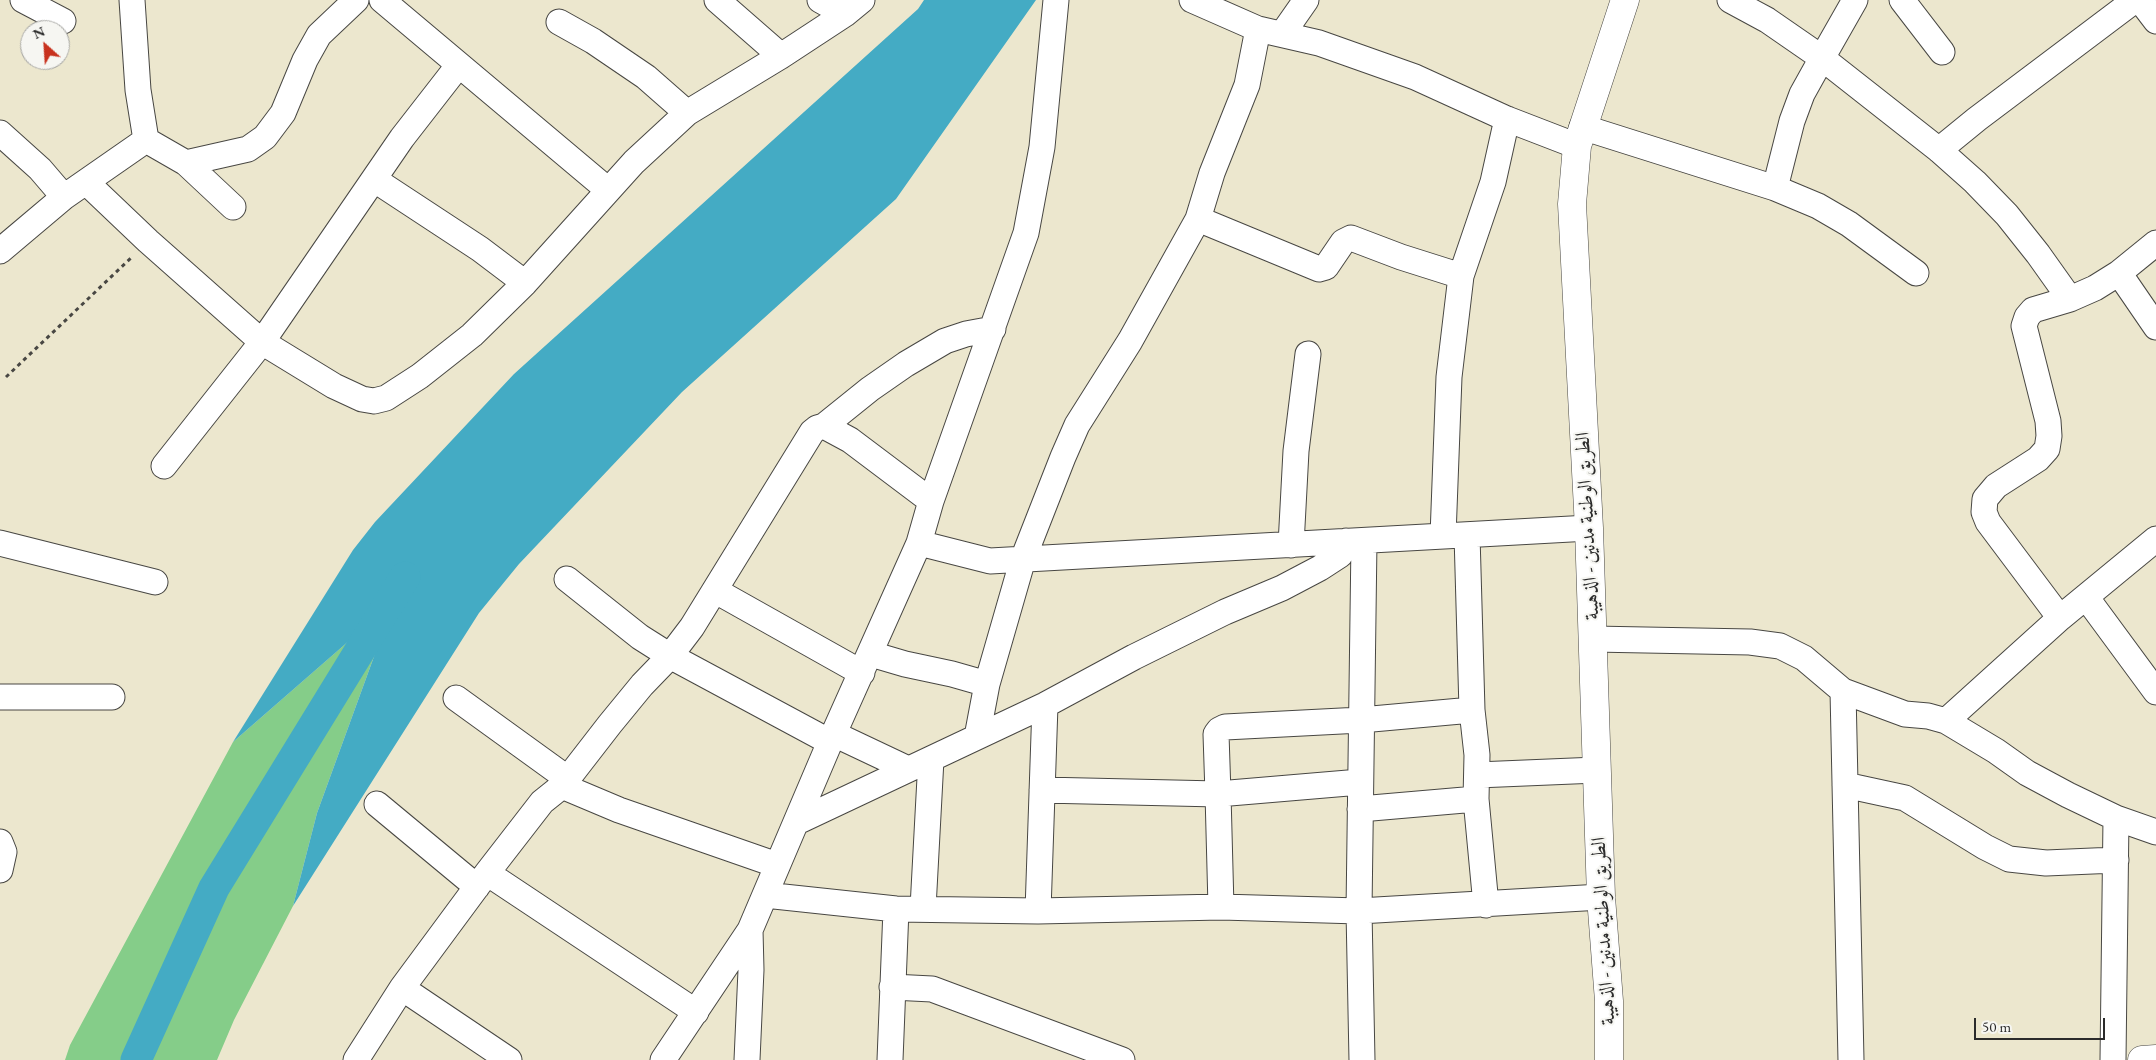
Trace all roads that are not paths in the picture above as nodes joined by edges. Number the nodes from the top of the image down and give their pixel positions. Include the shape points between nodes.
1 (23, 0) edge
2 (132, 0) edge
3 (356, 0) edge
4 (382, 0) edge
5 (717, 0) edge
6 (820, 0) edge
7 (1056, 0) edge
8 (1192, 0) edge
9 (1306, 0) edge
10 (1625, 0) edge
11 (1730, 0) edge
12 (1855, 0) edge
13 (1902, 0) edge
14 (2135, 0) edge
15 (2140, 0) edge
16 (853, 7) edge
17 (61, 20) edge
18 (2156, 21) edge
19 (559, 22) dead end
20 (1258, 29) junction
21 (1283, 34) junction
22 (1942, 52) dead end
23 (781, 56) junction
24 (1822, 58) junction
25 (458, 66) junction
26 (687, 113) junction
27 (1507, 119) junction
28 (0, 133) edge
29 (1580, 137) junction
30 (146, 140) junction
31 (1938, 150) junction
32 (186, 163) junction
33 (374, 180) junction
34 (86, 182) junction
35 (1775, 188) junction
36 (608, 190) junction
37 (64, 197) junction
38 (233, 207) dead end
39 (1198, 219) junction
40 (2156, 243) edge
41 (0, 251) edge
42 (1916, 273) dead end
43 (2119, 273) junction
44 (1461, 276) junction
45 (525, 283) junction
46 (2070, 299) junction
47 (2156, 327) edge
48 (993, 329) junction
49 (262, 342) junction
50 (1308, 354) dead end
51 (824, 426) junction
52 (164, 466) dead end
53 (932, 501) junction
54 (1590, 528) junction
55 (1455, 536) junction
56 (2156, 539) edge
57 (1355, 541) junction
58 (919, 543) junction
59 (0, 544) edge
60 (1290, 545) junction
61 (1023, 559) junction
62 (567, 579) dead end
63 (155, 582) dead end
64 (716, 591) junction
65 (2086, 597) junction
66 (2060, 618) junction
67 (1593, 639) junction
68 (670, 656) junction
69 (866, 663) junction
70 (986, 684) junction
71 (1843, 691) junction
72 (2156, 692) edge
73 (0, 697) edge
74 (112, 698) dead end
75 (456, 698) dead end
76 (1044, 705) junction
77 (1472, 710) junction
78 (1361, 720) junction
79 (1946, 721) junction
80 (977, 737) junction
81 (832, 738) junction
82 (931, 758) junction
83 (908, 769) junction
84 (1597, 770) junction
85 (1360, 782) junction
86 (565, 783) junction
87 (1845, 785) junction
88 (1476, 787) junction
89 (1042, 790) junction
90 (1218, 794) junction
91 (377, 804) dead end
92 (1360, 809) junction
93 (2116, 818) junction
94 (797, 822) junction
95 (2156, 832) edge
96 (0, 842) edge
97 (2116, 860) junction
98 (778, 865) junction
99 (0, 870) edge
100 (482, 880) junction
101 (765, 895) junction
102 (1601, 897) junction
103 (1486, 905) junction
104 (1221, 907) junction
105 (923, 908) junction
106 (896, 909) junction
107 (1038, 911) junction
108 (1359, 911) junction
109 (750, 930) junction
110 (892, 987) junction
111 (402, 988) junction
112 (696, 1012) junction
113 (2156, 1059) edge
114 (356, 1060) edge
115 (509, 1060) edge
116 (663, 1060) edge
117 (747, 1060) edge
118 (890, 1060) edge
119 (1122, 1060) edge
120 (1362, 1060) edge
121 (1608, 1060) edge
122 (1851, 1060) edge
123 (2113, 1060) edge
124 (2142, 1060) edge

1 - 17 street
2 - 30 street via 138,90
3 - 32 street via 319,36 305,60 283,113 265,137 248,149
4 - 25 street
5 - 23 street
6 - 16 street
7 - 48 street via 1034,196 1026,232
8 - 20 street
9 - 21 street
10 - 29 main road, الطريق الوطنية مدنين - الذهيبة
11 - 24 street via 1767,20
12 - 24 street
13 - 22 street
14 - 31 street
15 - 18 street
16 - 23 street
19 - 26 street via 646,77
20 - 21 street
20 - 39 street via 1247,85 1212,173
21 - 27 street via 1319,43 1415,77
23 - 26 street
24 - 31 street
24 - 35 street via 1802,94 1792,121
25 - 33 street
25 - 36 street
26 - 36 street
27 - 29 street
27 - 44 street via 1493,182
28 - 37 street via 40,169
29 - 35 street
29 - 54 main road, الطريق الوطنية مدنين - الذهيبة via 1572,204
30 - 32 street
30 - 34 street
31 - 46 street via 2007,215
32 - 38 street
33 - 45 street via 480,249
33 - 49 street
34 - 37 street
34 - 49 street
35 - 42 street via 1818,206 1849,224
36 - 45 street
37 - 41 street
39 - 44 street via 1319,269 1326,267 1343,242 1351,238
39 - 61 street via 1130,340 1077,425
40 - 43 street
43 - 46 street
43 - 47 street
44 - 55 street via 1449,377
45 - 49 street via 472,335 420,376 386,398 374,401 334,386
46 - 66 street via 2033,310 2024,326 2048,421 2047,449 2038,459 1996,486 1985,498 1984,512 1988,522
48 - 51 street via 945,341 870,389
48 - 53 street
49 - 52 street
50 - 60 street via 1296,451
51 - 53 street via 850,440
51 - 64 street via 812,432
53 - 58 street
54 - 55 street
54 - 67 main road, الطريق الوطنية مدنين - الذهيبة
55 - 57 street
55 - 77 street
56 - 65 street
57 - 60 street
57 - 76 street via 1320,568 1142,653
57 - 78 street
58 - 61 street via 990,561
58 - 69 street
59 - 63 street
60 - 61 street
61 - 70 street
62 - 68 street via 640,637
64 - 68 street
64 - 69 street
65 - 66 street
65 - 72 street
66 - 79 street
67 - 71 street via 1750,642 1780,646 1804,658
67 - 84 main road, الطريق الوطنية مدنين - الذهيبة
68 - 81 street
68 - 86 street via 642,685
69 - 70 street via 905,664
69 - 81 street
70 - 80 street
71 - 79 street via 1905,714
71 - 87 street
73 - 74 street
75 - 86 street
76 - 80 street
76 - 89 street
77 - 78 street
77 - 88 street via 1477,755
78 - 85 street
78 - 90 street via 1225,727 1219,730 1216,734
79 - 93 street via 2027,774
80 - 82 street
81 - 83 street
81 - 94 street
82 - 83 street
82 - 105 street
83 - 94 street
84 - 88 street
84 - 102 main road, الطريق الوطنية مدنين - الذهيبة
85 - 90 street
85 - 92 street
86 - 98 street via 638,817
86 - 100 street via 542,802
87 - 97 street via 1905,798 1985,848 2009,859 2046,863
87 - 122 street
88 - 92 street
88 - 103 street
89 - 90 street
89 - 107 street
90 - 104 street
91 - 100 street
92 - 108 street
93 - 95 street
93 - 97 street
94 - 98 street
96 - 99 street via 4,852
97 - 123 street
98 - 101 street
100 - 111 street
100 - 112 street
101 - 106 street
101 - 109 street
102 - 103 street
102 - 121 main road, الطريق الوطنية مدنين - الذهيبة via 1608,1001
103 - 108 street
104 - 107 street
104 - 108 street
105 - 106 street
105 - 107 street
106 - 110 street
108 - 120 street
109 - 112 street
109 - 117 street
110 - 118 street
110 - 119 street via 932,989
111 - 114 street
111 - 115 street
112 - 116 street
113 - 124 main road

